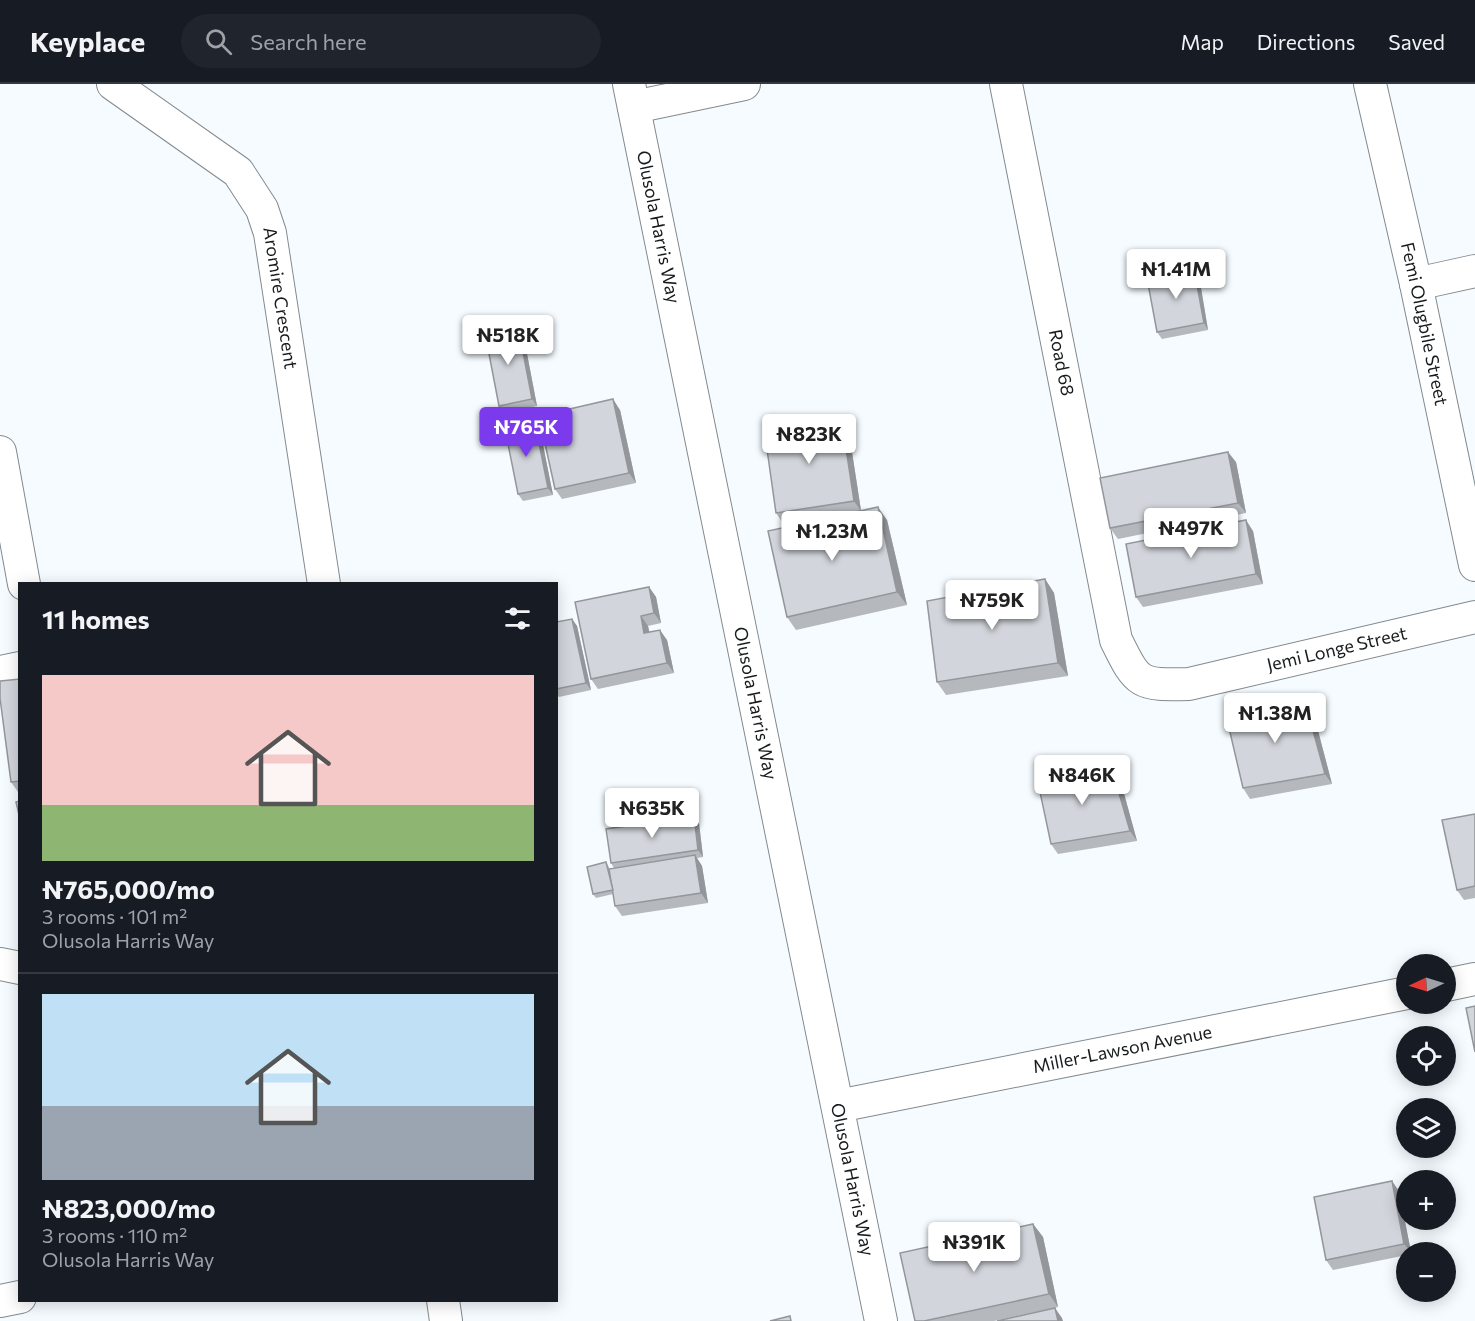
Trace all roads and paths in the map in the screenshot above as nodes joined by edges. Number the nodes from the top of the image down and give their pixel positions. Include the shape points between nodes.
1 (113, 84) edge
2 (744, 84) edge
3 (1006, 84) edge
4 (1370, 84) edge
5 (632, 95) edge
6 (1475, 271) edge
7 (1416, 284) junction
8 (0, 452) edge
9 (1475, 565) edge
10 (24, 582) edge
11 (324, 582) edge
12 (1475, 617) edge
13 (1116, 640) joint
14 (18, 668) edge
15 (0, 672) edge
16 (0, 964) edge
17 (18, 968) edge
18 (1475, 979) edge
19 (1456, 983) edge
20 (1396, 995) edge
21 (838, 1106) junction
22 (18, 1297) edge
23 (0, 1301) edge
24 (443, 1302) edge
25 (446, 1321) edge
26 (881, 1321) edge

1 - 11 street, Aromire Crescent via 237,172 262,209 270,233
2 - 5 street
3 - 13 street, Road 68
4 - 7 street, Femi Olugbile Street
5 - 21 street, Olusola Harris Way
6 - 7 street
7 - 9 street, Femi Olugbile Street
8 - 10 street
12 - 13 street, Jemi Longe Street via 1189,684 1143,681 1132,672
14 - 15 street
16 - 17 street
18 - 19 street
20 - 21 street, Miller-Lawson Avenue
21 - 26 street, Olusola Harris Way
22 - 23 street
24 - 25 street

